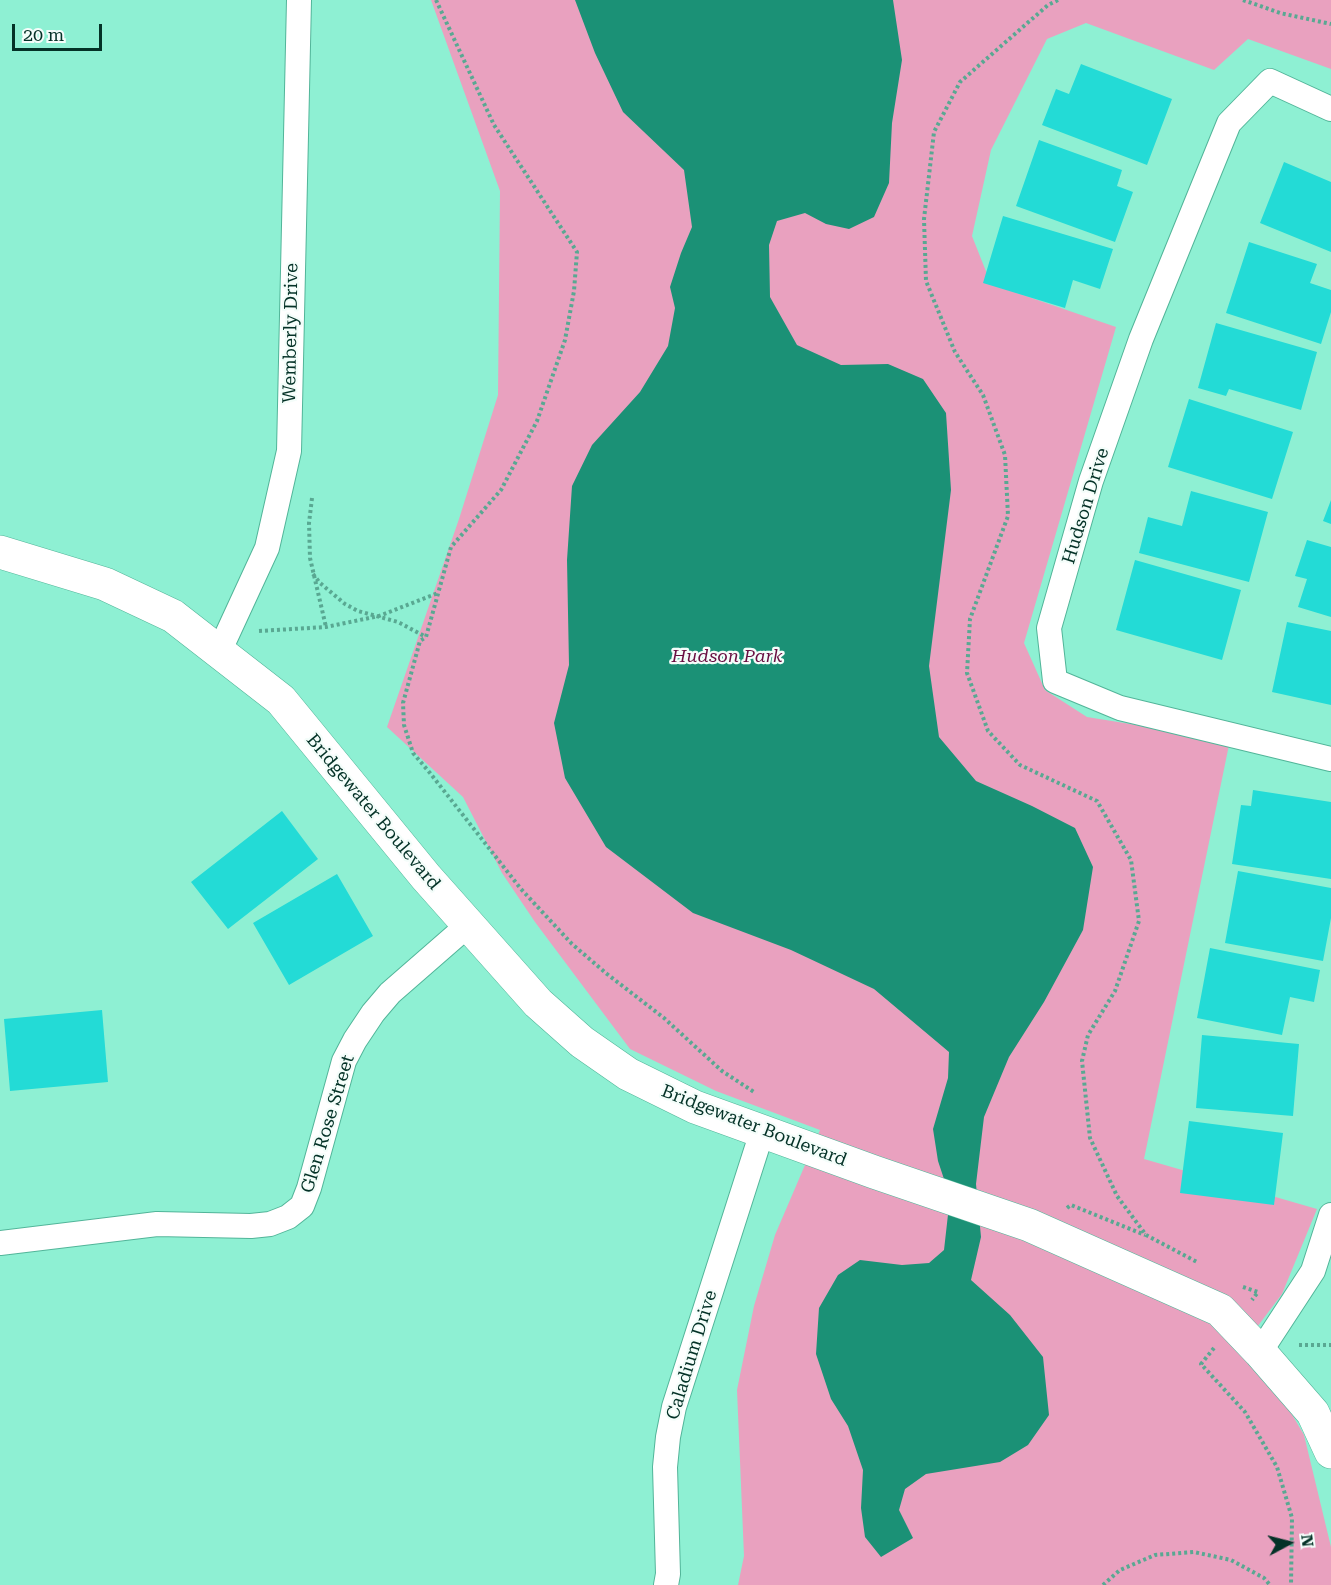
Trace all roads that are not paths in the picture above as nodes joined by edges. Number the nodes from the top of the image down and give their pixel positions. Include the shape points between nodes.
1 (299, 0) edge
2 (1331, 109) edge
3 (0, 552) edge
4 (219, 652) junction
5 (1331, 759) edge
6 (468, 925) junction
7 (762, 1132) junction
8 (1331, 1215) edge
9 (0, 1244) edge
10 (1260, 1352) junction
11 (1331, 1452) edge
12 (666, 1585) edge

1 - 4 street, Wemberly Drive via 289,451 267,548
2 - 5 street, Hudson Drive via 1270,81 1229,123 1141,339 1091,482 1050,628 1056,681 1120,708
3 - 4 street, Bridgewater Boulevard via 105,584 173,616
4 - 6 street, Bridgewater Boulevard via 281,700
6 - 7 street, Bridgewater Boulevard via 538,1003 582,1042 628,1074 695,1107
6 - 9 street, Glen Rose Street via 390,993 355,1040 344,1061 309,1188 302,1206 288,1217 252,1226 157,1224
7 - 10 street, Bridgewater Boulevard via 1029,1225 1220,1310
7 - 12 street, Caladium Drive via 674,1407 665,1467
8 - 10 street via 1313,1271
10 - 11 street, Bridgewater Boulevard via 1312,1413

